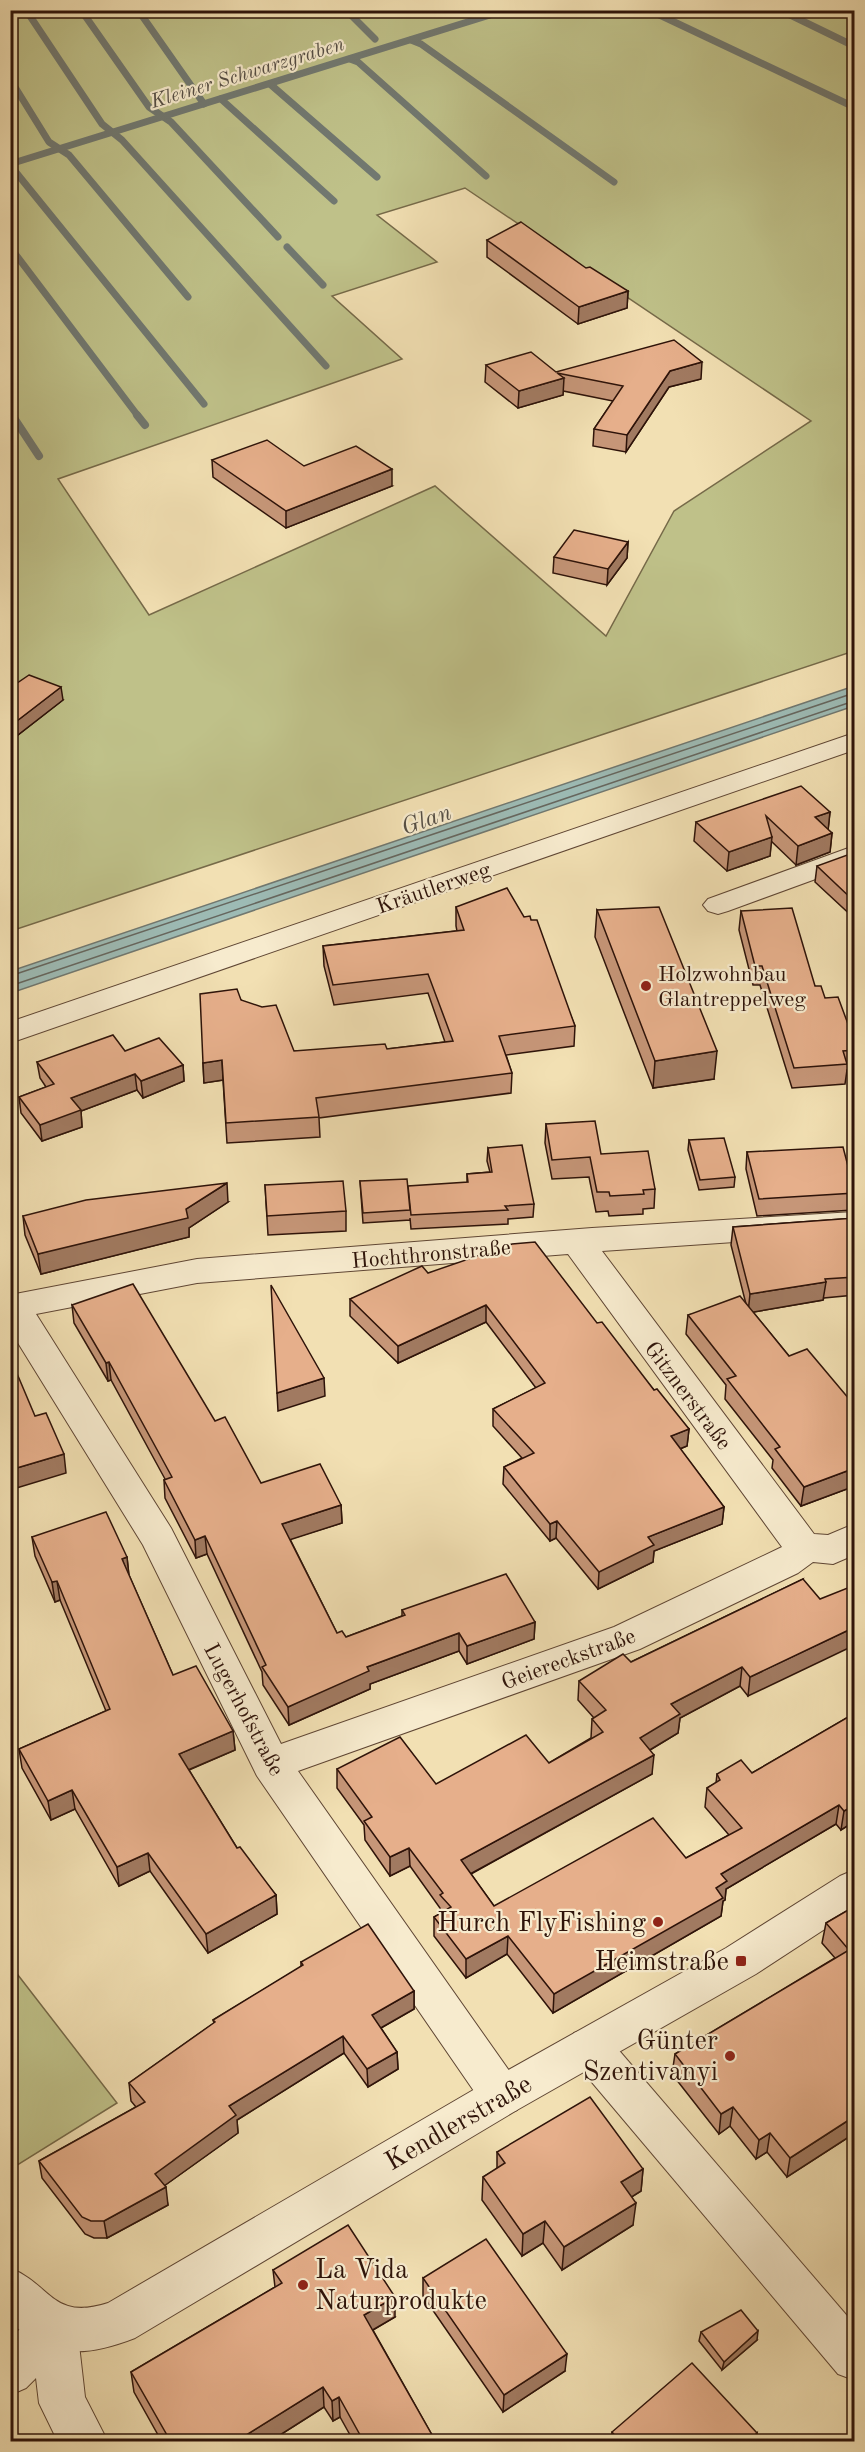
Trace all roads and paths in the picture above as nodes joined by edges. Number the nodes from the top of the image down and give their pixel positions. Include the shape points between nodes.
1 (855, 741) edge
2 (855, 855) edge
3 (718, 905) dead end
4 (10, 1033) edge
5 (855, 1223) edge
6 (576, 1242) junction
7 (12, 1306) edge
8 (855, 1538) edge
9 (803, 1546) junction
10 (271, 1764) junction
11 (855, 1888) edge
12 (589, 2046) junction
13 (502, 2096) junction
14 (10, 2290) edge
15 (54, 2327) junction
16 (855, 2358) edge
17 (10, 2372) edge
18 (85, 2442) edge

1 - 4 street, Kräutlerweg
2 - 3 street
5 - 6 street, Hochthronstraße
6 - 7 street, Hochthronstraße via 197,1271
6 - 9 street, Gitznerstraße
7 - 10 street, Lugerhofstraße via 158,1538
8 - 9 street via 833,1550
9 - 10 street, Geiereckstraße via 798,1555 785,1563 627,1638
10 - 13 street, Lugerhofstraße
11 - 12 street, Kendlerstraße via 741,1961
12 - 13 street, Kendlerstraße
12 - 16 street
13 - 15 street, Kendlerstraße via 119,2322 99,2330
14 - 15 street via 37,2317
15 - 17 street
15 - 18 street via 62,2403

